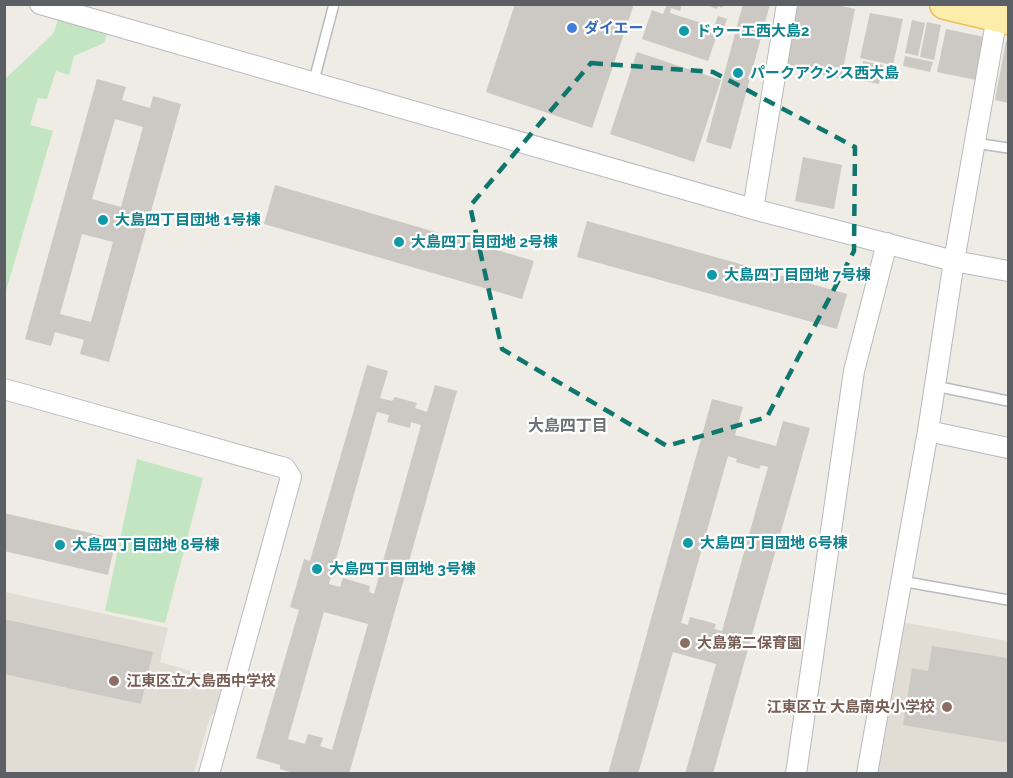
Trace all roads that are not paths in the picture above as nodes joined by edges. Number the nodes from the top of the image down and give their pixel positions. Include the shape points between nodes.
1 (40, 4) edge
2 (334, 4) edge
3 (787, 4) edge
4 (945, 4) edge
5 (1002, 13) edge
6 (313, 84) junction
7 (975, 143) junction
8 (1008, 148) edge
9 (753, 209) junction
10 (887, 243) junction
11 (954, 261) junction
12 (1008, 271) edge
13 (934, 386) junction
14 (4, 389) edge
15 (1008, 401) edge
16 (928, 431) junction
17 (1008, 448) edge
18 (901, 582) junction
19 (1008, 600) edge
20 (209, 774) edge
21 (796, 774) edge
22 (867, 774) edge

1 - 6 street
2 - 6 lane
3 - 9 street
4 - 5 main road
5 - 7 street
6 - 9 street
7 - 8 lane
7 - 11 street
9 - 10 street
10 - 11 street
10 - 21 street via 854,371
11 - 12 street
11 - 13 street
13 - 15 lane
13 - 16 street
14 - 20 street via 285,468 291,477
16 - 17 street
16 - 18 street
18 - 19 lane
18 - 22 street

